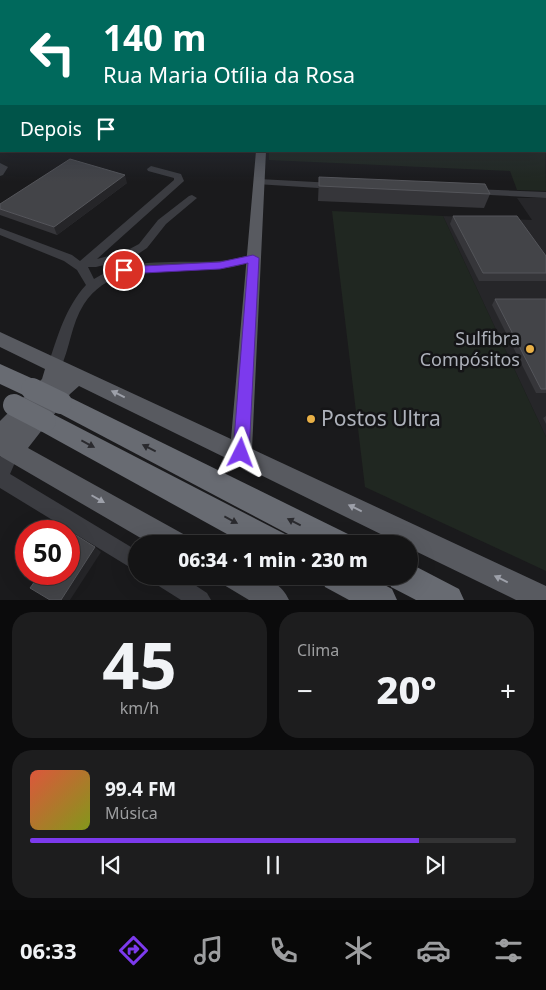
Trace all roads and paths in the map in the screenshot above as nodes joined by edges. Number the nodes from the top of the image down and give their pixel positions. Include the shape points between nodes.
1 (261, 152) edge
2 (0, 166) edge
3 (151, 169) dead end
4 (0, 173) edge
5 (259, 182) junction
6 (347, 186) edge
7 (465, 192) edge
8 (546, 195) edge
9 (192, 198) dead end
10 (0, 231) edge
11 (253, 258) junction
12 (83, 265) junction
13 (92, 285) junction
14 (0, 339) edge
15 (55, 364) junction
16 (0, 373) edge
17 (81, 377) junction
18 (32, 389) joint
19 (7, 401) edge
20 (53, 412) junction
21 (4, 443) edge
22 (241, 453) junction
23 (0, 477) edge
24 (161, 535) edge
25 (260, 535) edge
26 (319, 535) edge
27 (128, 556) edge
28 (418, 584) edge
29 (176, 585) edge
30 (353, 585) edge
31 (246, 587) edge
32 (200, 600) edge
33 (275, 600) edge
34 (381, 600) edge
35 (448, 600) edge
36 (545, 600) edge

1 - 5 main road
2 - 4 street via 4,167
3 - 12 street via 178,176 179,181
5 - 6 street
5 - 11 main road
7 - 8 street
9 - 12 street via 162,222 143,246 128,255
10 - 12 street
11 - 13 street via 220,265 124,270
11 - 22 main road
12 - 13 street
13 - 15 street via 74,312
14 - 15 main road
15 - 17 main road
15 - 21 main road via 50,383
16 - 18 highway
17 - 21 main road via 72,380 24,434
22 -> 17 main road
18 - 20 highway, bridge
19 - 20 highway, bridge
20 -> 25 highway
26 -> 20 highway
21 - 23 street
21 -> 24 main road
36 -> 22 main road
23 - 27 street
28 - 35 highway
29 - 32 street
30 - 34 highway
31 - 33 main road

